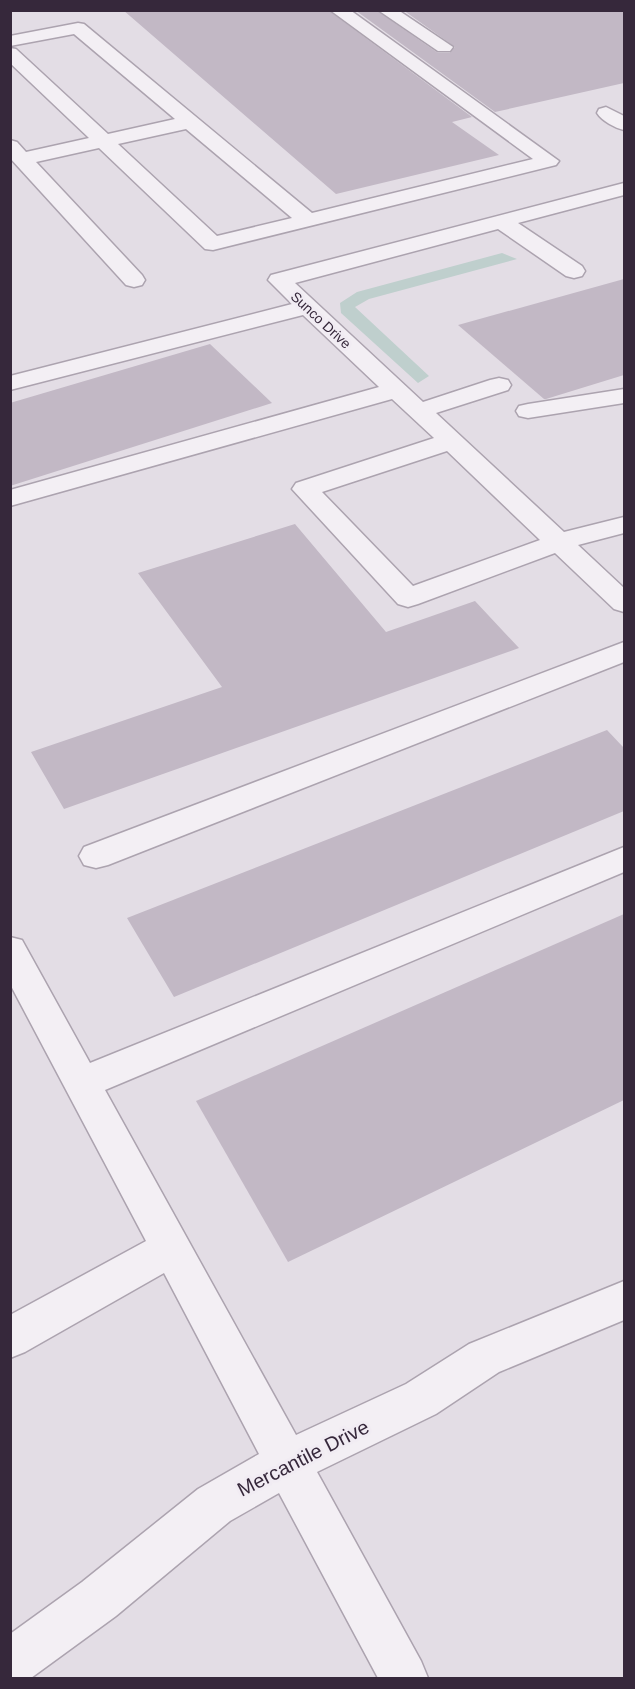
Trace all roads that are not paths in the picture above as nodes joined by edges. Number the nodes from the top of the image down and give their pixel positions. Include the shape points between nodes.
1 (338, 10) edge
2 (386, 10) edge
3 (10, 41) edge
4 (444, 47) dead end
5 (10, 53) edge
6 (606, 113) dead end
7 (190, 122) junction
8 (624, 124) edge
9 (103, 141) junction
10 (16, 152) edge
11 (624, 189) edge
12 (308, 221) junction
13 (502, 222) junction
14 (574, 271) dead end
15 (135, 280) dead end
16 (308, 307) junction
17 (10, 384) edge
18 (499, 385) dead end
19 (396, 390) junction
20 (624, 396) edge
21 (419, 411) junction
22 (528, 411) dead end
23 (450, 441) junction
24 (10, 498) edge
25 (624, 525) edge
26 (559, 542) junction
27 (624, 602) edge
28 (624, 651) edge
29 (96, 856) dead end
30 (624, 859) edge
31 (10, 950) edge
32 (82, 1083) junction
33 (171, 1248) junction
34 (624, 1300) edge
35 (10, 1338) edge
36 (289, 1462) junction
37 (10, 1664) edge
38 (404, 1678) edge

1 - 12 street via 549,161
2 - 4 street
3 - 7 street via 78,28
5 - 9 street
6 - 8 street
7 - 9 street
7 - 12 street
9 - 10 street
9 - 12 street via 213,244
10 - 15 street
11 - 13 street, Sunco Drive
13 - 14 street
13 - 16 street, Sunco Drive via 279,280
16 - 17 street
16 - 19 street, Sunco Drive
18 - 21 street
19 - 21 street, Sunco Drive
19 - 24 street
20 - 22 street
21 - 23 street, Sunco Drive
23 - 26 street, Sunco Drive
23 - 26 street via 305,489 408,598
25 - 26 street
26 - 27 street, Sunco Drive
28 - 29 street
30 - 32 street
31 - 32 street
32 - 33 street
33 - 35 street
33 - 36 street
34 - 36 street, Mercantile Drive via 484,1358 421,1399
36 - 37 street, Mercantile Drive via 214,1505 99,1599
36 - 38 street

